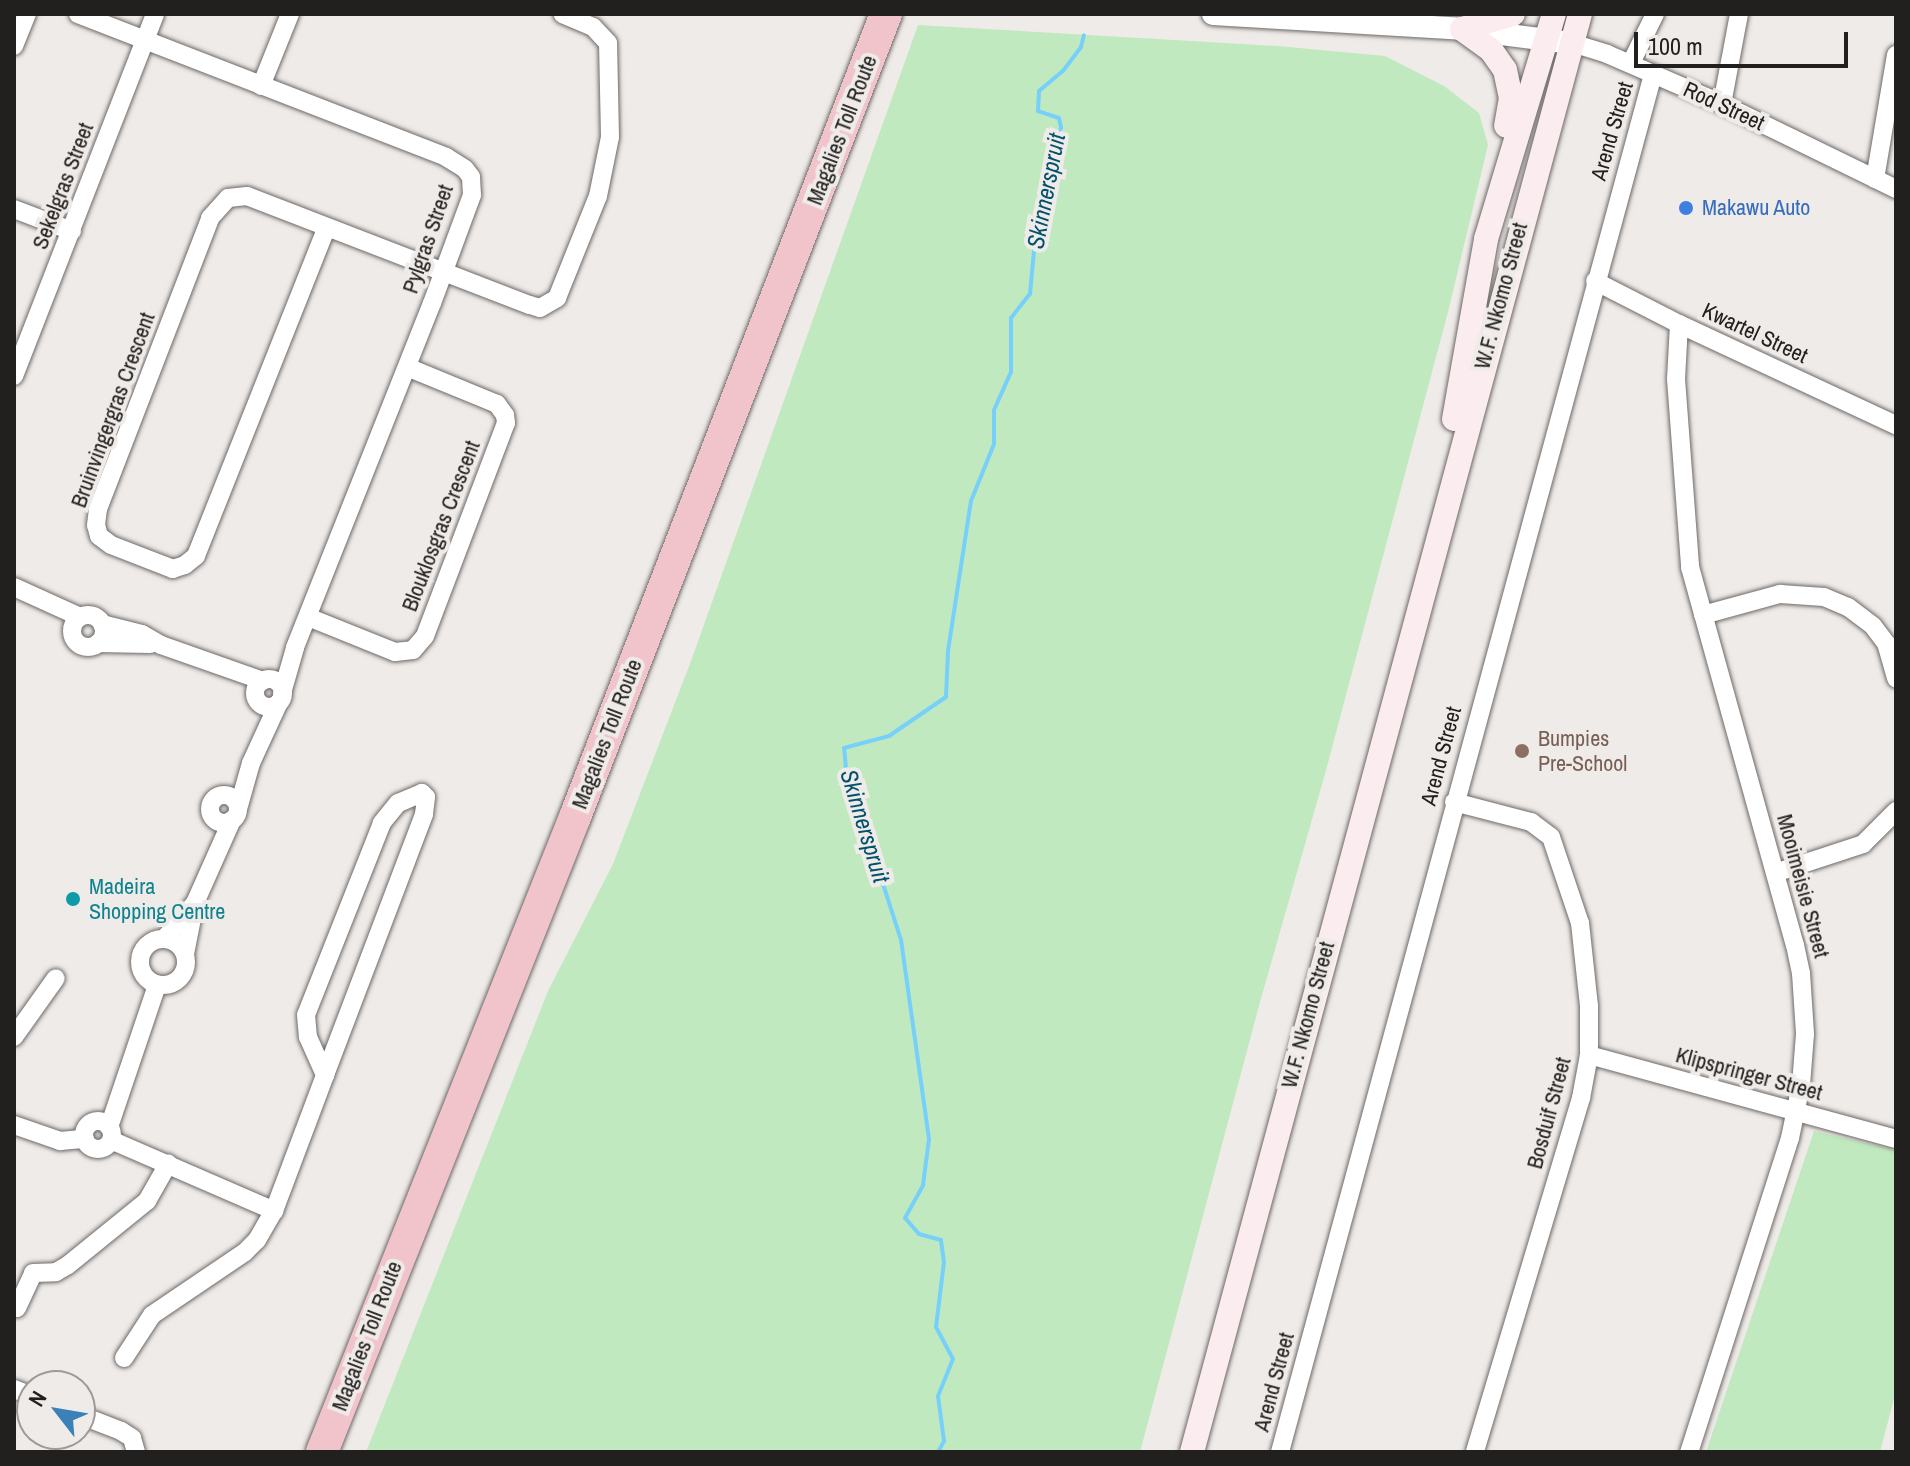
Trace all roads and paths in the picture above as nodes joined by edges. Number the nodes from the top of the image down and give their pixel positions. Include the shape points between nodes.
1 (27, 14) edge
2 (78, 14) edge
3 (155, 14) edge
4 (290, 14) edge
5 (563, 14) edge
6 (886, 14) edge
7 (902, 14) edge
8 (1213, 14) edge
9 (1513, 14) edge
10 (1554, 14) edge
11 (1580, 14) edge
12 (1655, 14) edge
13 (1739, 14) edge
14 (1462, 29) junction
15 (1545, 40) junction
16 (144, 42) junction
17 (1572, 43) junction
18 (14, 46) edge
19 (1896, 55) edge
20 (1631, 63) junction
21 (1653, 74) junction
22 (261, 86) junction
23 (1722, 104) junction
24 (1875, 179) junction
25 (1896, 189) edge
26 (14, 209) edge
27 (326, 229) junction
28 (72, 231) junction
29 (1486, 239) junction
30 (443, 274) junction
31 (1595, 281) junction
32 (1679, 324) junction
33 (407, 367) junction
34 (14, 376) edge
35 (1896, 425) edge
36 (1425, 579) junction
37 (22, 591) edge
38 (1703, 615) junction
39 (80, 617) junction
40 (308, 617) junction
41 (102, 624) junction
42 (73, 636) junction
43 (98, 643) junction
44 (161, 645) junction
45 (295, 648) junction
46 (1896, 679) edge
47 (260, 689) junction
48 (281, 697) junction
49 (254, 754) junction
50 (223, 795) junction
51 (1454, 802) junction
52 (1896, 811) edge
53 (235, 814) junction
54 (212, 815) junction
55 (214, 858) junction
56 (1775, 873) junction
57 (195, 903) junction
58 (164, 939) junction
59 (185, 954) junction
60 (56, 978) dead end
61 (157, 985) junction
62 (14, 1037) edge
63 (1589, 1055) junction
64 (325, 1075) junction
65 (1797, 1113) junction
66 (14, 1125) edge
67 (100, 1132) junction
68 (1896, 1139) edge
69 (168, 1164) junction
70 (274, 1211) junction
71 (17, 1308) dead end
72 (124, 1358) dead end
73 (96, 1421) edge
74 (136, 1452) edge
75 (322, 1452) edge
76 (339, 1452) edge
77 (1192, 1452) edge
78 (1280, 1452) edge
79 (1475, 1452) edge
80 (1689, 1452) edge

1 - 18 street
2 - 16 street, Pylgras Street
3 - 16 street, Sekelgras Street
4 - 22 street
5 - 30 street, Bruinvingergras Crescent via 593,27 608,43 610,137 598,196 564,287 540,308
6 - 75 highway, Magalies Toll Route
7 - 76 highway, Magalies Toll Route via 594,825
8 - 14 street, Rod Street
9 - 14 main road
10 - 15 main road, W.F. Nkomo Street
11 - 17 main road, W.F. Nkomo Street
12 - 20 street
13 - 23 street
14 - 15 street, Rod Street
14 - 29 main road via 1491,50 1510,84
15 - 17 street, Rod Street
15 - 29 main road, W.F. Nkomo Street
16 - 22 street, Pylgras Street
16 - 28 street, Sekelgras Street
17 - 20 street, Rod Street
17 - 36 main road, W.F. Nkomo Street
19 - 24 street
20 - 21 street, Rod Street
21 - 23 street, Rod Street
21 - 31 street, Arend Street
22 - 30 street, Pylgras Street via 465,169 472,195
23 - 24 street, Rod Street
24 - 25 street, Rod Street
26 - 28 street
27 - 27 street, Bruinvingergras Crescent via 196,556 173,569 111,545 99,536 98,509 215,210 228,198 247,196
27 - 30 street, Bruinvingergras Crescent
28 - 34 street, Sekelgras Street
29 - 36 main road, W.F. Nkomo Street
30 - 33 street, Pylgras Street
31 - 32 street, Kwartel Street
31 - 51 street, Arend Street
32 - 35 street, Kwartel Street
32 - 38 street, Mooimeisie Street via 1676,379 1687,542
33 - 40 street, Pylgras Street
33 - 40 street, Blouklosgras Crescent via 497,404 506,423 425,636 413,650 395,652
36 - 77 main road, W.F. Nkomo Street
37 - 39 street
37 - 42 street
38 - 46 street via 1780,594 1824,597 1859,614 1880,634
38 - 56 street, Mooimeisie Street
39 - 41 street via 90,615
39 - 42 street
40 - 45 street, Pylgras Street
41 - 43 street
41 - 44 street
42 - 43 street via 84,646
43 - 44 street
44 - 47 street via 236,673
45 - 47 street, Pylgras Street
45 - 48 street, Pylgras Street
47 - 48 street via 279,685
47 - 49 street, Pylgras Street
48 - 49 street, Pylgras Street
49 - 50 street, Pylgras Street
49 - 53 street, Pylgras Street
50 - 53 street via 232,797
50 - 54 street via 212,802
51 - 63 street, Bosduif Street via 1531,822 1555,844 1582,938
51 - 78 street, Arend Street
52 - 56 street via 1863,844
53 - 54 street via 219,821
53 - 55 street, Pylgras Street
54 - 55 street, Pylgras Street
55 - 57 street, Pylgras Street
56 - 65 street, Mooimeisie Street via 1803,988 1805,1034
57 - 58 street, Pylgras Street
57 - 59 street, Pylgras Street
58 - 59 street via 177,943
58 - 61 street via 150,943 139,963 145,977
59 - 61 street via 178,980
60 - 62 street
61 - 67 street
63 - 65 street, Klipspringer Street
63 - 79 street, Bosduif Street via 1581,1098
64 - 64 street via 424,814 422,793 398,803 382,823 306,1015 308,1037
64 - 70 street
65 - 68 street, Klipspringer Street
65 - 80 street, Mooimeisie Street
66 - 67 street via 60,1141
67 - 69 street
69 - 70 street
69 - 71 street via 147,1201 68,1265 56,1272 33,1273
70 - 72 street via 245,1252 152,1315
73 - 74 street via 132,1438

